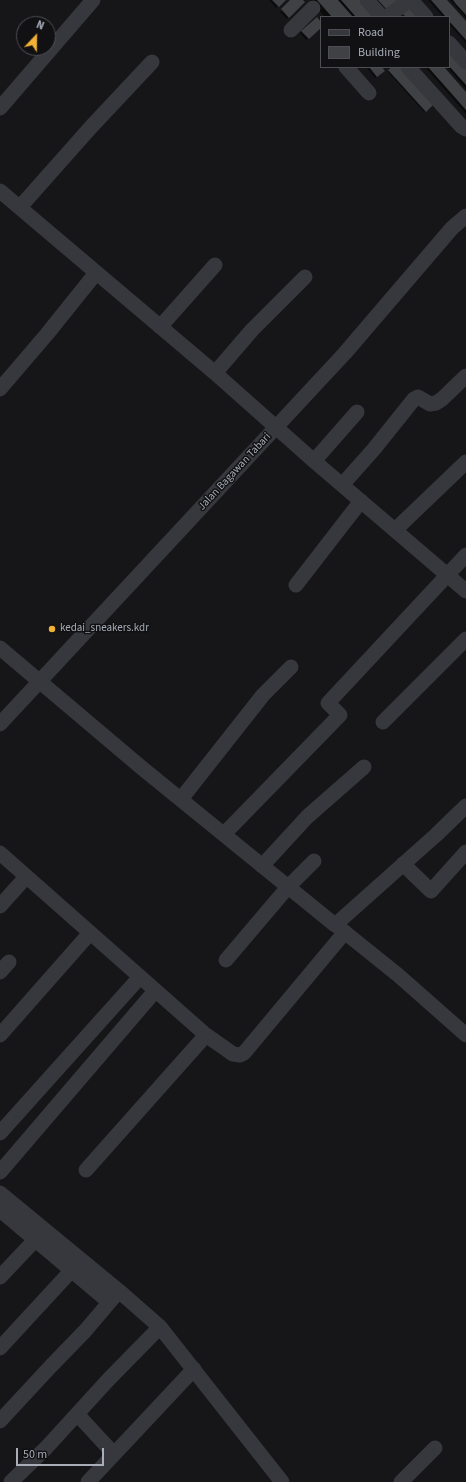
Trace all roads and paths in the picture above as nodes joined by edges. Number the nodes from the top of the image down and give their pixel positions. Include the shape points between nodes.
1 (93, 0) edge
2 (367, 0) edge
3 (410, 0) edge
4 (314, 8) edge
5 (381, 16) edge
6 (388, 16) edge
7 (425, 16) edge
8 (291, 30) dead end
9 (450, 44) edge
10 (152, 62) dead end
11 (466, 62) edge
12 (347, 68) edge
13 (409, 68) edge
14 (369, 93) dead end
15 (0, 108) edge
16 (466, 129) edge
17 (0, 191) edge
18 (20, 207) junction
19 (466, 216) edge
20 (215, 265) dead end
21 (96, 273) junction
22 (305, 277) dead end
23 (160, 327) junction
24 (215, 373) junction
25 (466, 376) edge
26 (0, 389) edge
27 (357, 412) dead end
28 (277, 427) junction
29 (314, 461) junction
30 (466, 462) edge
31 (342, 485) junction
32 (361, 501) junction
33 (395, 530) junction
34 (466, 555) edge
35 (447, 574) junction
36 (296, 585) dead end
37 (466, 591) edge
38 (466, 639) edge
39 (0, 648) edge
40 (290, 667) dead end
41 (39, 681) junction
42 (383, 722) dead end
43 (0, 724) edge
44 (364, 767) dead end
45 (181, 799) junction
46 (466, 806) edge
47 (224, 834) junction
48 (466, 852) edge
49 (0, 853) edge
50 (314, 861) dead end
51 (403, 864) junction
52 (262, 866) junction
53 (26, 877) junction
54 (288, 887) junction
55 (0, 906) edge
56 (340, 928) junction
57 (90, 933) junction
58 (226, 960) dead end
59 (140, 977) junction
60 (155, 991) junction
61 (206, 1034) junction
62 (0, 1035) edge
63 (466, 1035) edge
64 (0, 1133) edge
65 (86, 1170) dead end
66 (0, 1172) edge
67 (0, 1193) edge
68 (0, 1210) edge
69 (36, 1239) junction
70 (71, 1271) junction
71 (0, 1277) edge
72 (119, 1291) junction
73 (109, 1302) junction
74 (160, 1327) junction
75 (0, 1348) edge
76 (194, 1369) junction
77 (77, 1414) junction
78 (0, 1421) edge
79 (435, 1448) dead end
80 (114, 1454) junction
81 (11, 1482) edge
82 (88, 1482) edge
83 (282, 1482) edge
84 (401, 1482) edge

1 - 15 street
2 - 5 street
3 - 6 street
3 - 7 street
4 - 8 street
9 - 11 street
10 - 18 street
12 - 14 street
13 - 16 street
17 - 18 street
18 - 21 street
19 - 28 street, Jalan Bagawan Tabari via 452,228 345,354
20 - 23 street
21 - 23 street
21 - 26 street
22 - 24 street via 252,330
23 - 24 street
24 - 28 street
25 - 31 street via 436,402 430,404 418,398 414,399
27 - 29 street
28 - 29 street
28 - 41 street, Jalan Bagawan Tabari
29 - 31 street
30 - 33 street
31 - 32 street
32 - 33 street
32 - 36 street
33 - 35 street
34 - 35 street
35 - 37 street
35 - 47 street via 328,703 340,714
38 - 42 street
39 - 41 street
40 - 45 street via 263,695
41 - 43 street, Jalan Bagawan Tabari
41 - 45 street
44 - 52 street via 307,817
45 - 47 street
46 - 51 street
47 - 52 street
48 - 51 street via 431,891
49 - 53 street
50 - 54 street
51 - 56 street
52 - 54 street
53 - 55 street
53 - 57 street
54 - 56 street
54 - 58 street
56 - 61 street via 244,1053 233,1054
56 - 63 street via 433,1004
57 - 59 street
57 - 62 street
59 - 60 street
59 - 64 street
60 - 61 street
60 - 66 street
61 - 65 street
67 - 72 street
68 - 69 street
69 - 70 street
69 - 71 street
70 - 73 street
70 - 75 street
72 - 73 street
72 - 74 street
73 - 78 street
74 - 76 street
74 - 77 street
76 - 80 street
76 - 83 street
77 - 80 street
77 - 81 street
79 - 84 street
80 - 82 street

